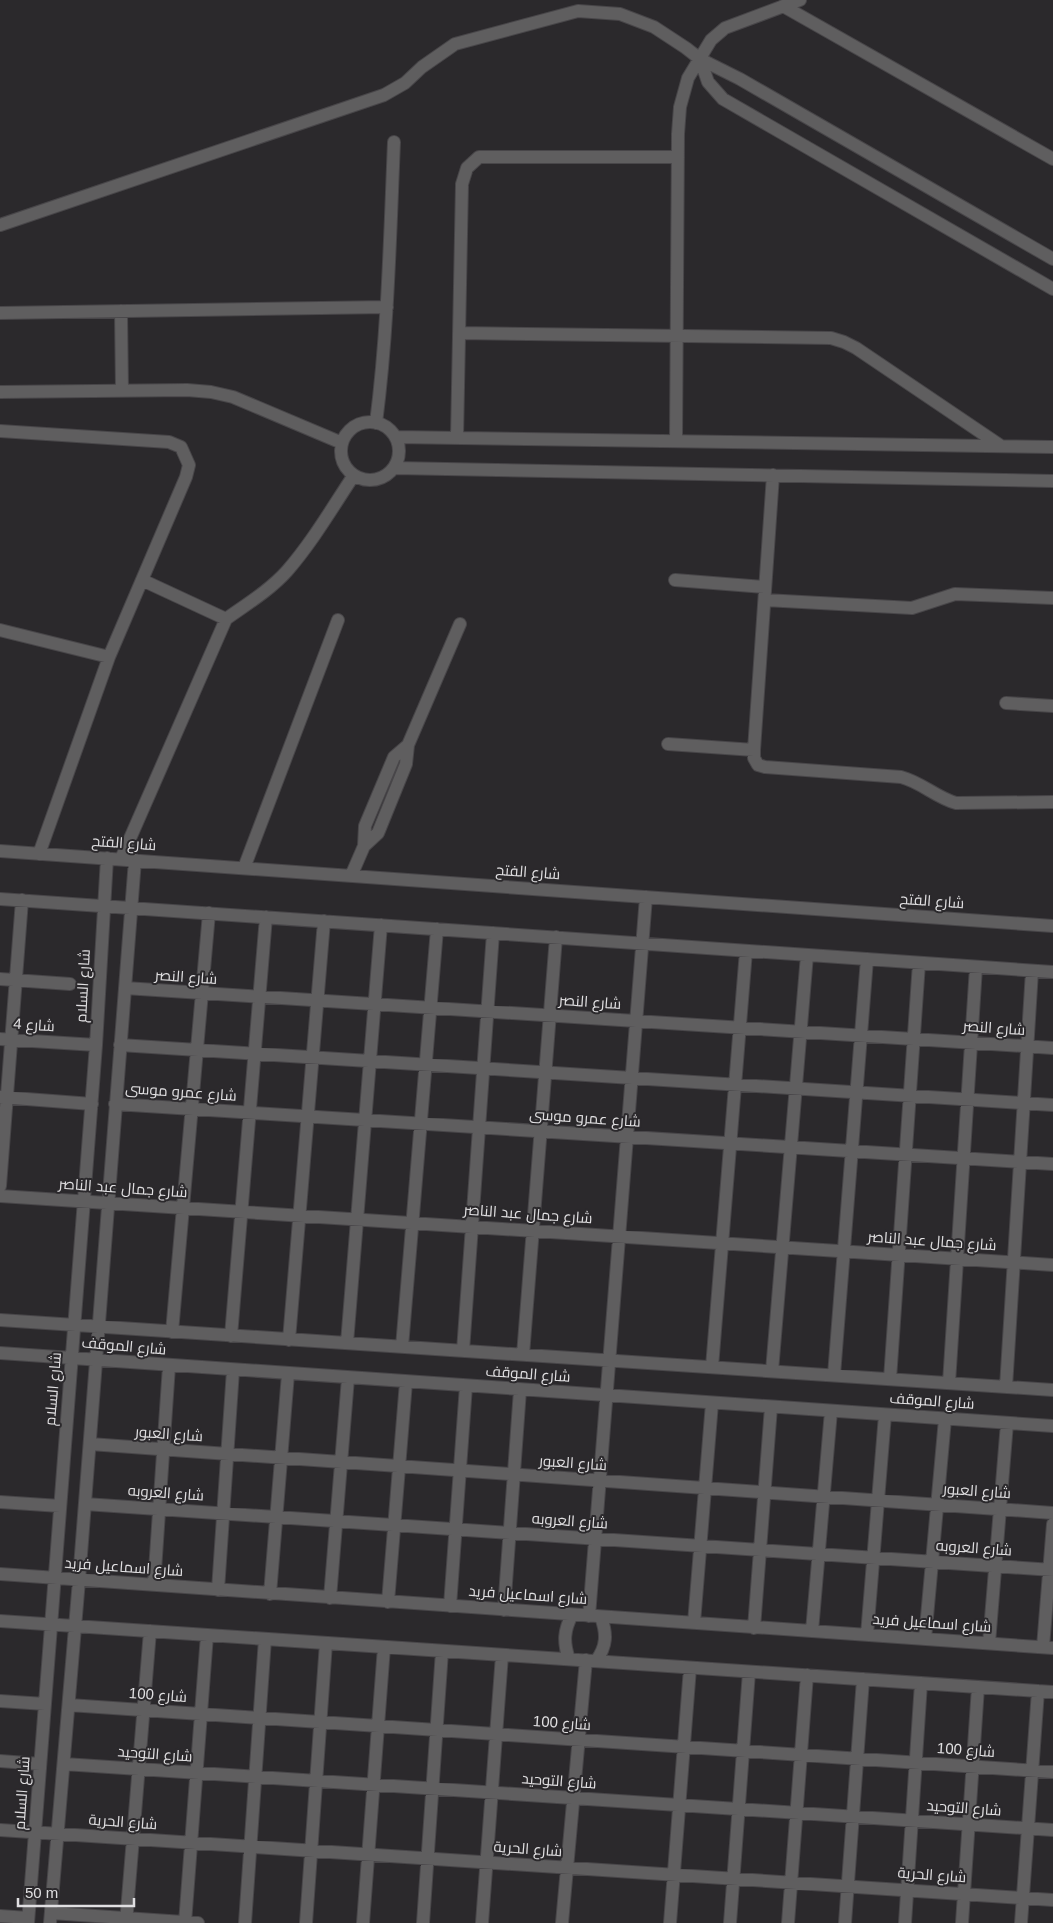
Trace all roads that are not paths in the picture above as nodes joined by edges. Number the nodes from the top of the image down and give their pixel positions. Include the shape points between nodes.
1 (800, 0) edge
2 (783, 6) junction
3 (700, 59) junction
4 (394, 142) dead end
5 (678, 157) junction
6 (1053, 159) edge
7 (0, 225) edge
8 (1053, 259) edge
9 (1053, 289) edge
10 (387, 307) junction
11 (121, 312) junction
12 (0, 314) edge
13 (459, 334) junction
14 (677, 336) junction
15 (122, 391) junction
16 (0, 392) edge
17 (376, 422) junction
18 (0, 431) edge
19 (396, 437) junction
20 (457, 438) junction
21 (676, 441) junction
22 (342, 443) junction
23 (1001, 446) junction
24 (1053, 447) edge
25 (395, 468) junction
26 (354, 475) junction
27 (773, 475) junction
28 (1053, 481) edge
29 (142, 580) junction
30 (676, 580) dead end
31 (765, 594) junction
32 (1053, 598) edge
33 (226, 619) junction
34 (338, 620) dead end
35 (460, 624) dead end
36 (0, 630) edge
37 (109, 657) junction
38 (1006, 704) dead end
39 (1053, 706) edge
40 (668, 744) dead end
41 (754, 750) junction
42 (1053, 802) edge
43 (0, 851) edge
44 (40, 854) junction
45 (107, 858) junction
46 (121, 859) junction
47 (135, 860) junction
48 (244, 868) junction
49 (351, 876) junction
50 (646, 897) junction
51 (0, 899) edge
52 (22, 900) junction
53 (104, 906) junction
54 (130, 908) junction
55 (209, 913) junction
56 (266, 917) junction
57 (324, 921) junction
58 (381, 925) junction
59 (1053, 926) edge
60 (438, 929) junction
61 (493, 933) junction
62 (556, 937) junction
63 (642, 943) junction
64 (746, 951) junction
65 (807, 955) junction
66 (867, 959) junction
67 (919, 963) junction
68 (976, 967) junction
69 (1032, 971) junction
70 (1053, 972) edge
71 (0, 979) edge
72 (16, 980) junction
73 (70, 984) dead end
74 (124, 988) junction
75 (202, 994) junction
76 (259, 998) junction
77 (317, 1002) junction
78 (374, 1005) junction
79 (431, 1009) junction
80 (488, 1012) junction
81 (550, 1016) junction
82 (636, 1022) junction
83 (740, 1028) junction
84 (800, 1032) junction
85 (861, 1036) junction
86 (6, 1039) edge
87 (913, 1039) junction
88 (971, 1042) junction
89 (96, 1046) junction
90 (120, 1046) junction
91 (1027, 1046) junction
92 (1053, 1048) edge
93 (197, 1051) junction
94 (254, 1054) junction
95 (312, 1058) junction
96 (370, 1062) junction
97 (426, 1065) junction
98 (483, 1069) junction
99 (545, 1072) junction
100 (632, 1078) junction
101 (735, 1085) junction
102 (796, 1088) junction
103 (857, 1092) junction
104 (909, 1096) junction
105 (3, 1098) edge
106 (967, 1099) junction
107 (1024, 1103) junction
108 (92, 1104) junction
109 (115, 1104) junction
110 (1053, 1105) edge
111 (192, 1109) junction
112 (249, 1113) junction
113 (308, 1116) junction
114 (365, 1120) junction
115 (421, 1124) junction
116 (479, 1127) junction
117 (540, 1131) junction
118 (627, 1137) junction
119 (730, 1143) junction
120 (791, 1147) junction
121 (852, 1151) junction
122 (905, 1154) junction
123 (963, 1158) junction
124 (1020, 1162) junction
125 (1053, 1164) edge
126 (0, 1186) edge
127 (0, 1196) edge
128 (84, 1202) junction
129 (108, 1203) junction
130 (183, 1208) junction
131 (241, 1212) junction
132 (299, 1216) junction
133 (357, 1220) junction
134 (413, 1223) junction
135 (472, 1227) junction
136 (533, 1231) junction
137 (619, 1236) junction
138 (722, 1243) junction
139 (782, 1247) junction
140 (844, 1251) junction
141 (898, 1255) junction
142 (957, 1258) junction
143 (1014, 1262) junction
144 (1053, 1265) edge
145 (0, 1320) edge
146 (75, 1325) junction
147 (99, 1327) junction
148 (172, 1332) junction
149 (231, 1336) junction
150 (289, 1340) junction
151 (347, 1343) junction
152 (402, 1347) junction
153 (462, 1351) junction
154 (0, 1353) edge
155 (523, 1355) junction
156 (72, 1358) junction
157 (96, 1360) junction
158 (609, 1360) junction
159 (169, 1366) junction
160 (712, 1367) junction
161 (233, 1370) junction
162 (772, 1371) junction
163 (288, 1374) junction
164 (834, 1375) junction
165 (348, 1378) junction
166 (890, 1379) junction
167 (406, 1382) junction
168 (949, 1383) junction
169 (466, 1386) junction
170 (1006, 1387) junction
171 (520, 1390) junction
172 (1053, 1390) edge
173 (606, 1396) junction
174 (712, 1403) junction
175 (771, 1407) junction
176 (831, 1411) junction
177 (885, 1414) junction
178 (944, 1419) junction
179 (1007, 1423) junction
180 (1053, 1426) edge
181 (90, 1444) junction
182 (163, 1450) junction
183 (227, 1454) junction
184 (281, 1458) junction
185 (341, 1462) junction
186 (399, 1466) junction
187 (460, 1471) junction
188 (514, 1475) junction
189 (600, 1481) junction
190 (705, 1488) junction
191 (764, 1492) junction
192 (824, 1497) junction
193 (878, 1501) junction
194 (0, 1502) edge
195 (85, 1504) junction
196 (937, 1505) junction
197 (60, 1506) junction
198 (160, 1509) junction
199 (1000, 1509) junction
200 (1053, 1513) edge
201 (223, 1514) junction
202 (276, 1517) junction
203 (336, 1521) junction
204 (1053, 1524) edge
205 (394, 1525) junction
206 (456, 1529) junction
207 (509, 1533) junction
208 (595, 1539) junction
209 (700, 1546) junction
210 (760, 1550) junction
211 (819, 1554) junction
212 (874, 1558) junction
213 (932, 1562) junction
214 (995, 1566) junction
215 (1051, 1570) edge
216 (0, 1574) edge
217 (55, 1578) junction
218 (80, 1580) junction
219 (154, 1586) junction
220 (218, 1590) junction
221 (270, 1594) junction
222 (330, 1598) junction
223 (388, 1602) junction
224 (450, 1606) junction
225 (504, 1610) junction
226 (572, 1615) junction
227 (595, 1616) junction
228 (0, 1621) edge
229 (51, 1624) junction
230 (694, 1624) junction
231 (76, 1626) junction
232 (754, 1628) junction
233 (150, 1631) junction
234 (812, 1631) junction
235 (207, 1635) junction
236 (868, 1635) junction
237 (265, 1639) junction
238 (925, 1639) junction
239 (326, 1643) junction
240 (989, 1643) junction
241 (384, 1647) junction
242 (1048, 1647) edge
243 (442, 1651) junction
244 (502, 1655) junction
245 (569, 1659) junction
246 (591, 1660) junction
247 (690, 1668) junction
248 (748, 1672) junction
249 (807, 1676) junction
250 (863, 1679) junction
251 (922, 1683) junction
252 (978, 1687) junction
253 (1038, 1691) junction
254 (1053, 1692) edge
255 (0, 1701) edge
256 (45, 1704) junction
257 (69, 1705) junction
258 (144, 1710) junction
259 (201, 1715) junction
260 (260, 1719) junction
261 (320, 1723) junction
262 (378, 1727) junction
263 (436, 1731) junction
264 (496, 1735) junction
265 (579, 1741) junction
266 (684, 1748) junction
267 (743, 1752) junction
268 (801, 1756) junction
269 (858, 1760) junction
270 (0, 1761) edge
271 (916, 1763) junction
272 (40, 1764) junction
273 (64, 1764) junction
274 (973, 1767) junction
275 (139, 1769) junction
276 (1032, 1771) junction
277 (1053, 1772) edge
278 (196, 1773) junction
279 (256, 1777) junction
280 (316, 1781) junction
281 (373, 1785) junction
282 (432, 1789) junction
283 (492, 1793) junction
284 (574, 1798) junction
285 (679, 1805) junction
286 (738, 1809) junction
287 (797, 1813) junction
288 (853, 1817) junction
289 (912, 1821) junction
290 (969, 1825) junction
291 (1028, 1829) junction
292 (0, 1830) edge
293 (1053, 1830) edge
294 (35, 1832) junction
295 (58, 1834) junction
296 (132, 1839) junction
297 (190, 1843) junction
298 (250, 1847) junction
299 (310, 1851) junction
300 (367, 1854) junction
301 (427, 1858) junction
302 (486, 1862) junction
303 (567, 1868) junction
304 (673, 1874) junction
305 (732, 1878) junction
306 (791, 1882) junction
307 (848, 1886) junction
308 (907, 1890) junction
309 (964, 1894) junction
310 (1023, 1898) junction
311 (1053, 1900) edge
312 (0, 1916) edge
313 (51, 1918) edge
314 (28, 1920) edge
315 (126, 1920) edge
316 (190, 1923) edge
317 (246, 1923) edge
318 (306, 1923) edge
319 (363, 1923) edge
320 (423, 1923) edge
321 (482, 1923) edge
322 (562, 1923) edge
323 (670, 1923) edge
324 (730, 1923) edge
325 (788, 1923) edge
326 (845, 1923) edge
327 (905, 1923) edge
328 (962, 1923) edge
329 (1021, 1923) edge

1 - 2 street
2 - 3 street via 725,28 711,40
2 - 6 street
3 - 5 street via 688,78 680,107
3 - 7 street via 654,28 620,14 578,11 455,44 384,96
3 - 8 street
3 - 9 street via 708,82 723,99
4 - 10 street
5 - 13 street via 479,157 472,162 462,184
5 - 14 street
10 - 11 street
10 - 17 street
11 - 12 street
11 - 15 street
13 - 14 street
13 - 20 street
14 - 21 street
14 - 23 street via 817,338 844,342
15 - 16 street
15 - 22 street via 212,392 232,397
17 - 19 street
17 - 22 street via 355,426
18 - 29 street via 169,442 181,447 189,465 188,471
19 - 20 street
19 - 25 street via 400,452
20 - 21 street
21 - 23 street
22 - 26 street via 344,464
23 - 24 street
25 - 26 street via 376,480 360,479
25 - 27 street
26 - 33 street via 286,572 257,598
27 - 28 street
27 - 31 street
29 - 33 street
29 - 37 street
30 - 31 street
31 - 32 street via 912,608 955,594
31 - 41 street
33 - 46 street
34 - 48 street
35 - 49 street via 408,745 394,757 365,826 364,846
36 - 37 street
37 - 44 street
38 - 39 street
40 - 41 street
41 - 42 street via 754,758 765,767 901,777 956,803
43 - 44 street, شارع الفتح
44 - 45 street, شارع الفتح
45 - 46 street, شارع الفتح
45 - 53 street, شارع السلام
46 - 47 street, شارع الفتح
47 - 48 street, شارع الفتح
47 - 54 street
48 - 49 street, شارع الفتح
49 - 50 street, شارع الفتح
50 - 59 street, شارع الفتح
50 - 63 street
51 - 52 street
52 - 53 street
52 - 72 street
53 - 54 street
53 - 89 street, شارع السلام
54 - 55 street
54 - 74 street
55 - 56 street
55 - 75 street
56 - 57 street
56 - 76 street
57 - 58 street
57 - 77 street
58 - 60 street
58 - 78 street
60 - 61 street
60 - 79 street
61 - 62 street
61 - 80 street
62 - 63 street
62 - 81 street
63 - 64 street
63 - 82 street
64 - 65 street
64 - 83 street
65 - 66 street
65 - 84 street
66 - 67 street
66 - 85 street
67 - 68 street
67 - 87 street
68 - 69 street
68 - 88 street
69 - 70 street
69 - 91 street
71 - 72 street
72 - 73 street
72 - 86 street
74 - 75 street, شارع النصر
74 - 90 street
75 - 76 street, شارع النصر
75 - 93 street
76 - 77 street, شارع النصر
76 - 94 street
77 - 78 street, شارع النصر
77 - 95 street
78 - 79 street, شارع النصر
78 - 96 street
79 - 80 street, شارع النصر
79 - 97 street
80 - 81 street, شارع النصر
80 - 98 street
81 - 82 street, شارع النصر
81 - 99 street
82 - 83 street, شارع النصر
82 - 100 street
83 - 84 street, شارع النصر
83 - 101 street
84 - 85 street, شارع النصر
84 - 102 street
85 - 87 street, شارع النصر
85 - 103 street
86 - 89 street, شارع 4
86 - 105 street
87 - 88 street, شارع النصر
87 - 104 street
88 - 91 street, شارع النصر
88 - 106 street
89 - 108 street, شارع السلام
90 - 93 street
90 - 109 street
91 - 92 street, شارع النصر
91 - 107 street
93 - 94 street
93 - 111 street
94 - 95 street
94 - 112 street
95 - 96 street
95 - 113 street
96 - 97 street
96 - 114 street
97 - 98 street
97 - 115 street
98 - 99 street
98 - 116 street
99 - 100 street
99 - 117 street
100 - 101 street
100 - 118 street
101 - 102 street
101 - 119 street
102 - 103 street
102 - 120 street
103 - 104 street
103 - 121 street
104 - 106 street
104 - 122 street
105 - 108 street
105 - 126 street
106 - 107 street
106 - 123 street
107 - 110 street
107 - 124 street
108 - 128 street, شارع السلام
109 - 111 street, شارع عمرو موسى
109 - 129 street
111 - 112 street, شارع عمرو موسى
111 - 130 street
112 - 113 street, شارع عمرو موسى
112 - 131 street
113 - 114 street, شارع عمرو موسى
113 - 132 street
114 - 115 street, شارع عمرو موسى
114 - 133 street
115 - 116 street, شارع عمرو موسى
115 - 134 street
116 - 117 street, شارع عمرو موسى
116 - 135 street
117 - 118 street, شارع عمرو موسى
117 - 136 street
118 - 119 street, شارع عمرو موسى
118 - 137 street
119 - 120 street, شارع عمرو موسى
119 - 138 street
120 - 121 street, شارع عمرو موسى
120 - 139 street
121 - 122 street, شارع عمرو موسى
121 - 140 street
122 - 123 street, شارع عمرو موسى
122 - 141 street
123 - 124 street, شارع عمرو موسى
123 - 142 street
124 - 125 street, شارع عمرو موسى
124 - 143 street
127 - 128 street, شارع جمال عبد الناصر
128 - 129 street, شارع جمال عبد الناصر
128 - 146 street, شارع السلام
129 - 130 street, شارع جمال عبد الناصر
129 - 147 street
130 - 131 street, شارع جمال عبد الناصر
130 - 148 street
131 - 132 street, شارع جمال عبد الناصر
131 - 149 street
132 - 133 street, شارع جمال عبد الناصر
132 - 150 street
133 - 134 street, شارع جمال عبد الناصر
133 - 151 street
134 - 135 street, شارع جمال عبد الناصر
134 - 152 street
135 - 136 street, شارع جمال عبد الناصر
135 - 153 street
136 - 137 street, شارع جمال عبد الناصر
136 - 155 street
137 - 138 street, شارع جمال عبد الناصر
137 - 158 street
138 - 139 street, شارع جمال عبد الناصر
138 - 160 street
139 - 140 street, شارع جمال عبد الناصر
139 - 162 street
140 - 141 street, شارع جمال عبد الناصر
140 - 164 street
141 - 142 street, شارع جمال عبد الناصر
141 - 166 street
142 - 143 street, شارع جمال عبد الناصر
142 - 168 street
143 - 144 street, شارع جمال عبد الناصر
143 - 170 street
145 - 146 street, شارع الموقف
146 - 147 street, شارع الموقف
146 - 156 street, شارع السلام
147 - 148 street, شارع الموقف
147 - 157 street
148 - 149 street, شارع الموقف
149 - 150 street, شارع الموقف
150 - 151 street, شارع الموقف
151 - 152 street, شارع الموقف
152 - 153 street, شارع الموقف
153 - 155 street, شارع الموقف
154 - 156 street, شارع الموقف
155 - 158 street, شارع الموقف
156 - 157 street, شارع الموقف
156 - 197 street, شارع السلام
157 - 159 street, شارع الموقف
157 - 181 street
158 - 160 street, شارع الموقف
158 - 173 street
159 - 161 street, شارع الموقف
159 - 182 street
160 - 162 street, شارع الموقف
161 - 163 street, شارع الموقف
161 - 183 street
162 - 164 street, شارع الموقف
163 - 165 street, شارع الموقف
163 - 184 street
164 - 166 street, شارع الموقف
165 - 167 street, شارع الموقف
165 - 185 street
166 - 168 street, شارع الموقف
167 - 169 street, شارع الموقف
167 - 186 street
168 - 170 street, شارع الموقف
169 - 171 street, شارع الموقف
169 - 187 street
170 - 172 street, شارع الموقف
171 - 173 street, شارع الموقف
171 - 188 street
173 - 174 street, شارع الموقف
173 - 189 street
174 - 175 street, شارع الموقف
174 - 190 street
175 - 176 street, شارع الموقف
175 - 191 street
176 - 177 street, شارع الموقف
176 - 192 street
177 - 178 street, شارع الموقف
177 - 193 street
178 - 179 street, شارع الموقف
178 - 196 street
179 - 180 street, شارع الموقف
179 - 199 street
181 - 182 street, شارع العبور
181 - 195 street
182 - 183 street, شارع العبور
182 - 198 street
183 - 184 street, شارع العبور
183 - 201 street
184 - 185 street, شارع العبور
184 - 202 street
185 - 186 street, شارع العبور
185 - 203 street
186 - 187 street, شارع العبور
186 - 205 street
187 - 188 street, شارع العبور
187 - 206 street
188 - 189 street, شارع العبور
188 - 207 street
189 - 190 street, شارع العبور
189 - 208 street
190 - 191 street, شارع العبور
190 - 209 street
191 - 192 street, شارع العبور
191 - 210 street
192 - 193 street, شارع العبور
192 - 211 street
193 - 196 street, شارع العبور
193 - 212 street
194 - 197 street
195 - 198 street, شارع العروبه
195 - 218 street
196 - 199 street, شارع العبور
196 - 213 street
197 - 217 street, شارع السلام
198 - 201 street, شارع العروبه
198 - 219 street
199 - 200 street, شارع العبور
199 - 214 street
201 - 202 street, شارع العروبه
201 - 220 street
202 - 203 street, شارع العروبه
202 - 221 street
203 - 205 street, شارع العروبه
203 - 222 street
204 - 215 street
205 - 206 street, شارع العروبه
205 - 223 street
206 - 207 street, شارع العروبه
206 - 224 street
207 - 208 street, شارع العروبه
207 - 225 street
208 - 209 street, شارع العروبه
208 - 227 street
209 - 210 street, شارع العروبه
209 - 230 street
210 - 211 street, شارع العروبه
210 - 232 street
211 - 212 street, شارع العروبه
211 - 234 street
212 - 213 street, شارع العروبه
212 - 236 street
213 - 214 street, شارع العروبه
213 - 238 street
214 - 215 street, شارع العروبه
214 - 240 street
215 - 242 street
216 - 217 street, شارع اسماعيل فريد
217 - 218 street, شارع اسماعيل فريد
217 - 229 street, شارع السلام
218 - 219 street, شارع اسماعيل فريد
218 - 231 street
219 - 220 street, شارع اسماعيل فريد
220 - 221 street, شارع اسماعيل فريد
221 - 222 street, شارع اسماعيل فريد
222 - 223 street, شارع اسماعيل فريد
223 - 224 street, شارع اسماعيل فريد
224 - 225 street, شارع اسماعيل فريد
225 - 226 street, شارع اسماعيل فريد
226 - 227 street, شارع اسماعيل فريد
226 - 245 street via 564,1636
227 - 230 street, شارع اسماعيل فريد
227 - 246 street via 605,1628 606,1640 603,1652
228 - 229 street
229 - 231 street
229 - 256 street, شارع السلام
230 - 232 street, شارع اسماعيل فريد
231 - 233 street
231 - 257 street
232 - 234 street, شارع اسماعيل فريد
233 - 235 street
233 - 258 street
234 - 236 street, شارع اسماعيل فريد
235 - 237 street
235 - 259 street
236 - 238 street, شارع اسماعيل فريد
237 - 239 street
237 - 260 street
238 - 240 street, شارع اسماعيل فريد
239 - 241 street
239 - 261 street
240 - 242 street, شارع اسماعيل فريد
241 - 243 street
241 - 262 street
243 - 244 street
243 - 263 street
244 - 245 street
244 - 264 street
245 - 246 street
246 - 247 street
246 - 265 street
247 - 248 street
247 - 266 street
248 - 249 street
248 - 267 street
249 - 250 street
249 - 268 street
250 - 251 street
250 - 269 street
251 - 252 street
251 - 271 street
252 - 253 street
252 - 274 street
253 - 254 street
253 - 276 street
255 - 256 street
256 - 272 street, شارع السلام
257 - 258 street, شارع 100
257 - 273 street
258 - 259 street, شارع 100
258 - 275 street
259 - 260 street, شارع 100
259 - 278 street
260 - 261 street, شارع 100
260 - 279 street
261 - 262 street, شارع 100
261 - 280 street
262 - 263 street, شارع 100
262 - 281 street
263 - 264 street, شارع 100
263 - 282 street
264 - 265 street, شارع 100
264 - 283 street
265 - 266 street, شارع 100
265 - 284 street
266 - 267 street, شارع 100
266 - 285 street
267 - 268 street, شارع 100
267 - 286 street
268 - 269 street, شارع 100
268 - 287 street
269 - 271 street, شارع 100
269 - 288 street
270 - 272 street
271 - 274 street, شارع 100
271 - 289 street
272 - 294 street, شارع السلام
273 - 275 street, شارع التوحيد
273 - 295 street
274 - 276 street, شارع 100
274 - 290 street
275 - 278 street, شارع التوحيد
275 - 296 street
276 - 277 street, شارع 100
276 - 291 street
278 - 279 street, شارع التوحيد
278 - 297 street
279 - 280 street, شارع التوحيد
279 - 298 street
280 - 281 street, شارع التوحيد
280 - 299 street
281 - 282 street, شارع التوحيد
281 - 300 street
282 - 283 street, شارع التوحيد
282 - 301 street
283 - 284 street, شارع التوحيد
283 - 302 street
284 - 285 street, شارع التوحيد
284 - 303 street
285 - 286 street, شارع التوحيد
285 - 304 street
286 - 287 street, شارع التوحيد
286 - 305 street
287 - 288 street, شارع التوحيد
287 - 306 street
288 - 289 street, شارع التوحيد
288 - 307 street
289 - 290 street, شارع التوحيد
289 - 308 street
290 - 291 street, شارع التوحيد
290 - 309 street
291 - 293 street, شارع التوحيد
291 - 310 street
292 - 294 street, شارع الحرية
294 - 295 street, شارع الحرية
294 - 314 street, شارع السلام
295 - 296 street, شارع الحرية
295 - 313 street
296 - 297 street, شارع الحرية
296 - 315 street
297 - 298 street, شارع الحرية
297 - 316 street
298 - 299 street, شارع الحرية
298 - 317 street
299 - 300 street, شارع الحرية
299 - 318 street
300 - 301 street, شارع الحرية
300 - 319 street
301 - 302 street, شارع الحرية
301 - 320 street
302 - 303 street, شارع الحرية
302 - 321 street
303 - 304 street, شارع الحرية
303 - 322 street
304 - 305 street, شارع الحرية
304 - 323 street
305 - 306 street, شارع الحرية
305 - 324 street
306 - 307 street, شارع الحرية
306 - 325 street
307 - 308 street, شارع الحرية
307 - 326 street
308 - 309 street, شارع الحرية
308 - 327 street
309 - 310 street, شارع الحرية
309 - 328 street
310 - 311 street, شارع الحرية
310 - 329 street
312 - 314 street
313 - 315 street
315 - 316 street

